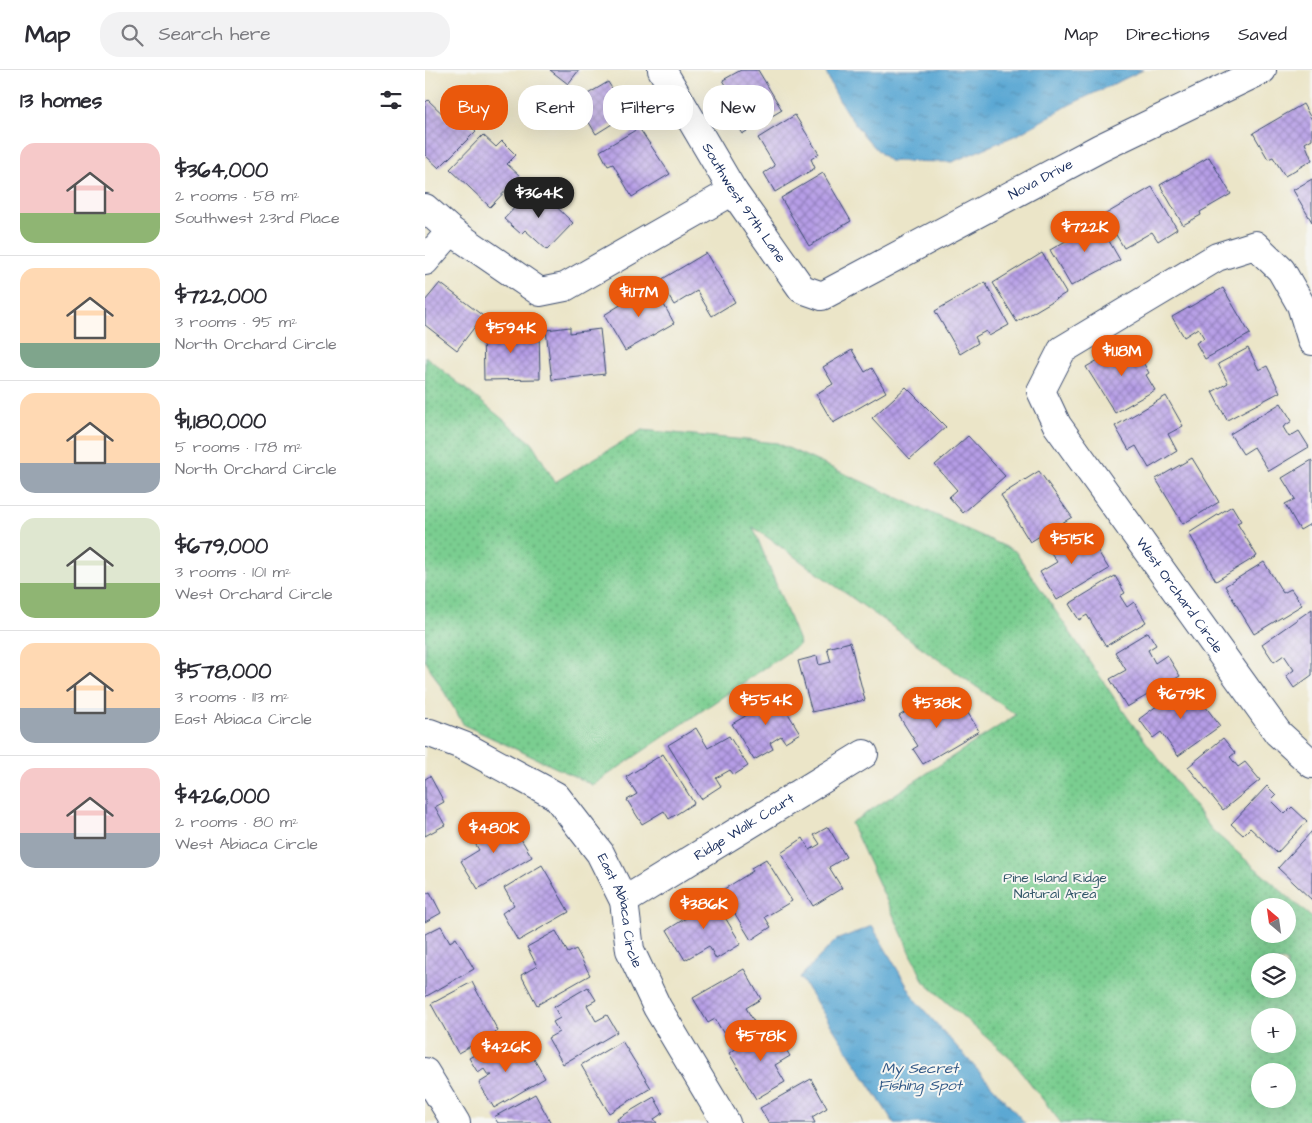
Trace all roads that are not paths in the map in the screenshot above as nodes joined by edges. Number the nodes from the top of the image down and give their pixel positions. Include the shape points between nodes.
1 (662, 70) edge
2 (1262, 70) edge
3 (733, 191) junction
4 (425, 208) edge
5 (451, 231) junction
6 (425, 260) edge
7 (822, 296) joint
8 (1312, 341) edge
9 (425, 733) edge
10 (864, 754) dead end
11 (1312, 764) edge
12 (624, 900) junction
13 (425, 1072) edge
14 (456, 1123) edge
15 (726, 1123) edge

1 - 3 street, Southwest 97th Lane
2 - 7 street, Nova Drive via 1100,148
3 - 5 street via 565,287 540,292
3 - 7 street, Southwest 97th Lane via 802,289
4 - 5 street
5 - 6 street
8 - 11 street, West Orchard Circle via 1301,305 1281,270 1255,245 1217,257 1062,350 1041,391 1057,425 1272,725
9 - 12 street, East Abiaca Circle via 464,746 557,796 600,853
10 - 12 street, Ridge Walk Court
12 - 15 street, East Abiaca Circle via 630,950 657,1007
13 - 14 street

